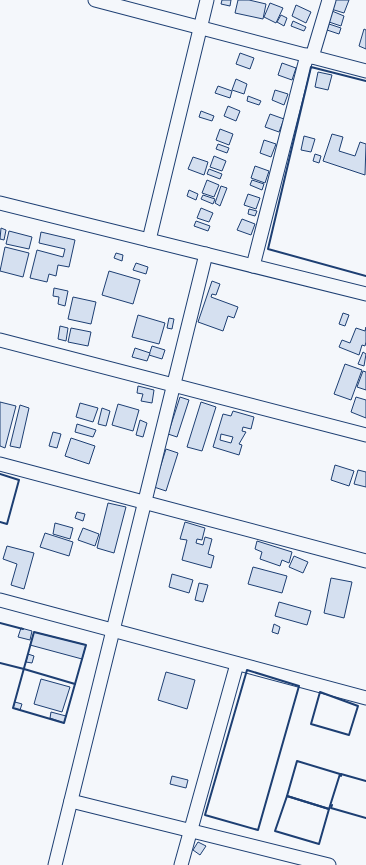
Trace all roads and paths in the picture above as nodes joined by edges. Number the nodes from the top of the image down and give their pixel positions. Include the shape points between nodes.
1 (95, 0) edge
2 (207, 0) edge
3 (329, 0) edge
4 (199, 27) junction
5 (309, 56) junction
6 (366, 71) edge
7 (0, 203) edge
8 (149, 240) junction
9 (206, 254) junction
10 (253, 266) junction
11 (366, 294) edge
12 (0, 340) edge
13 (174, 385) junction
14 (366, 435) edge
15 (0, 464) edge
16 (146, 501) junction
17 (366, 561) edge
18 (0, 600) edge
19 (113, 630) junction
20 (237, 664) junction
21 (366, 698) edge
22 (71, 801) junction
23 (191, 831) junction
24 (55, 865) edge
25 (181, 865) edge
26 (329, 865) edge

1 - 4 street
2 - 4 street
3 - 5 street
4 - 5 street
4 - 8 street
5 - 6 street
5 - 10 street
7 - 8 street
8 - 9 street
9 - 10 street
9 - 13 street
10 - 11 street
12 - 13 street
13 - 14 street
13 - 16 street
15 - 16 street
16 - 17 street
16 - 19 street
18 - 19 street
19 - 20 street
19 - 22 street
20 - 21 street
20 - 23 street
22 - 23 street
22 - 24 street
23 - 25 street
23 - 26 street

